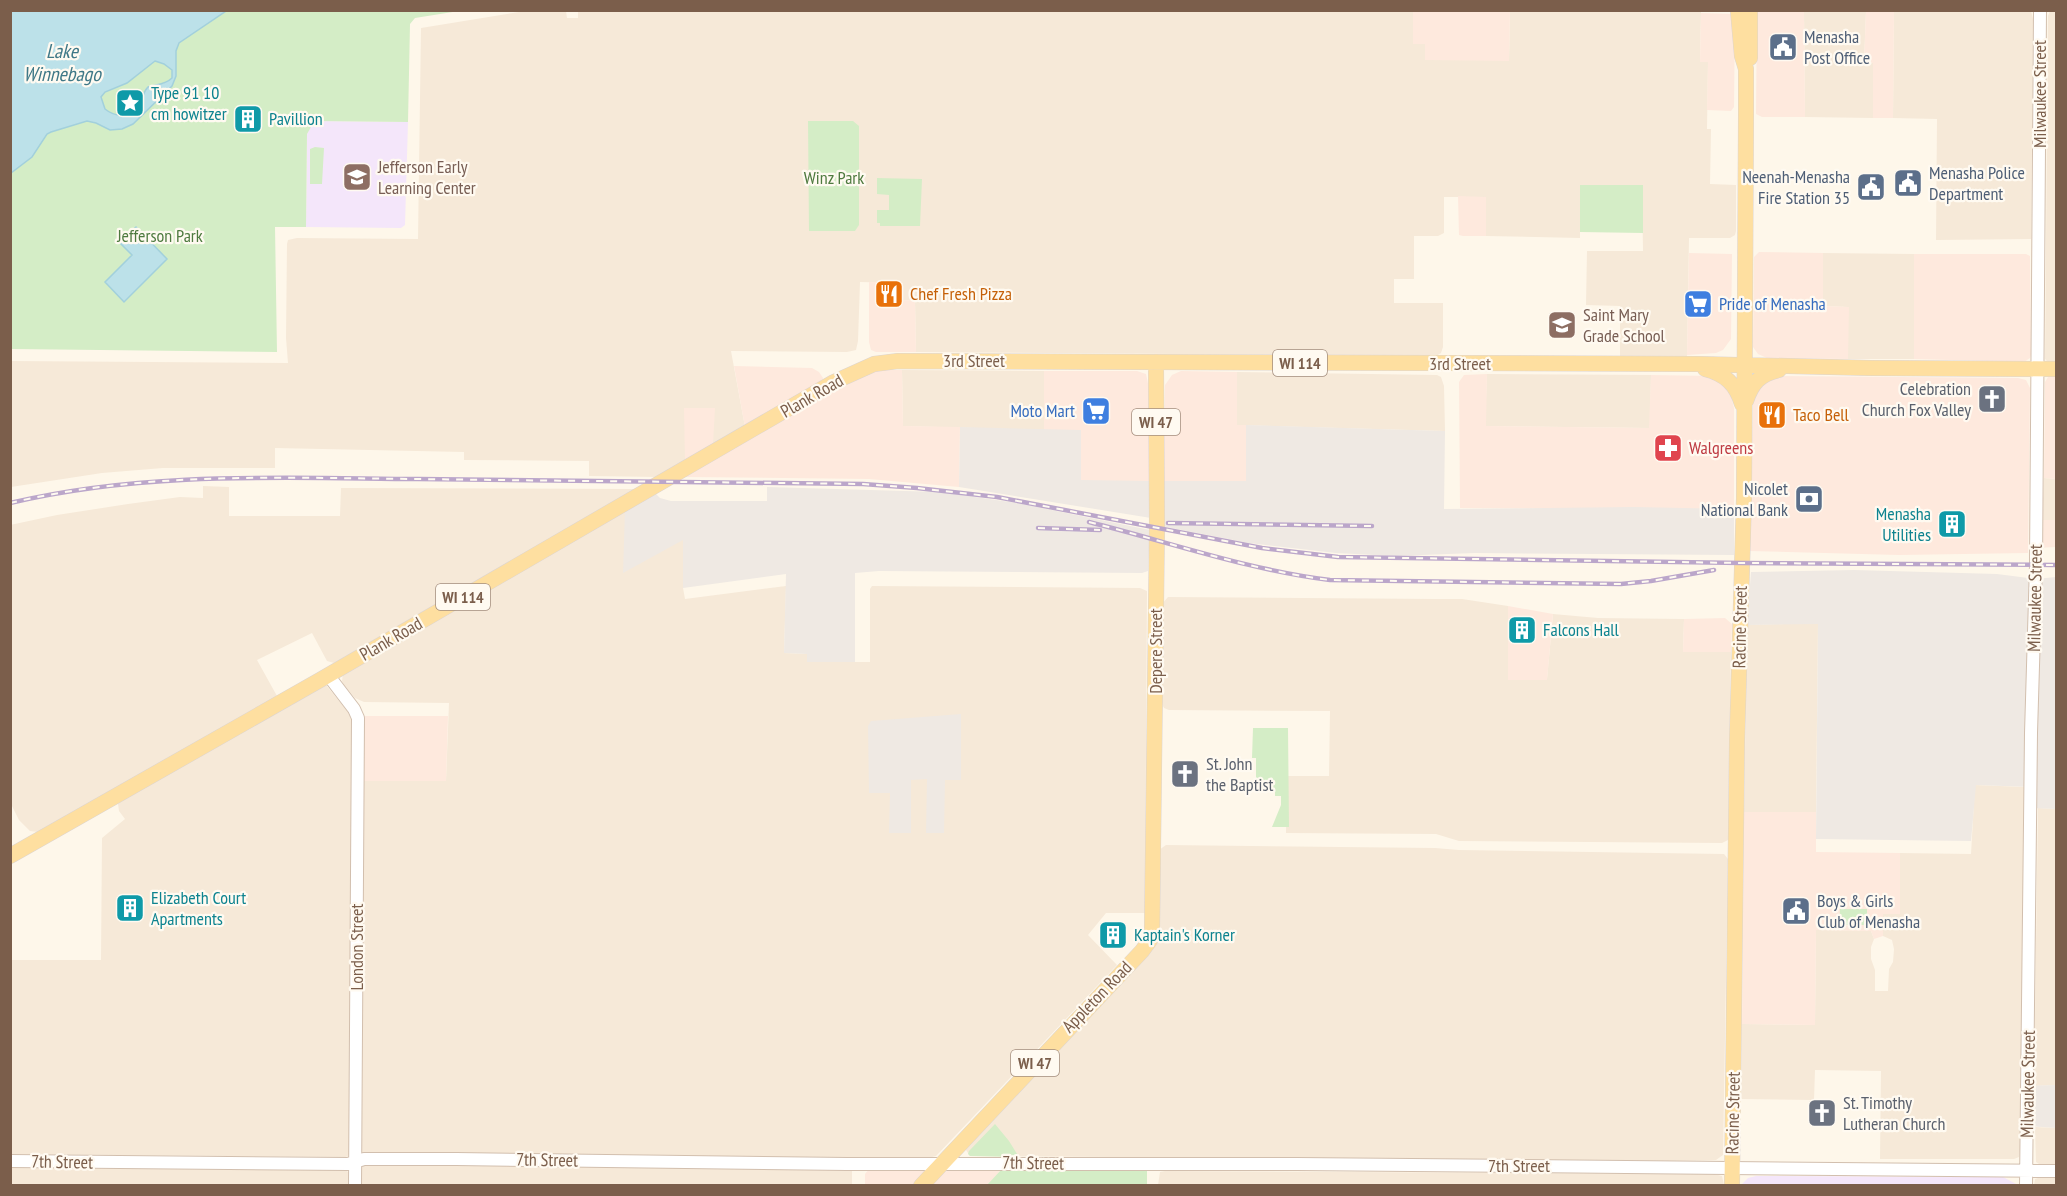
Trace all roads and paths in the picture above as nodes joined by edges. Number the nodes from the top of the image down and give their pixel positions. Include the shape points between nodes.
1 (1738, 10) edge
2 (1750, 10) edge
3 (2040, 10) edge
4 (1746, 69) junction
5 (1156, 362) junction
6 (1687, 365) junction
7 (1744, 366) junction
8 (1796, 367) junction
9 (864, 368) joint
10 (2037, 369) junction
11 (2056, 369) edge
12 (1744, 412) junction
13 (328, 675) junction
14 (10, 856) edge
15 (1150, 940) joint
16 (10, 1161) edge
17 (355, 1161) junction
18 (942, 1163) junction
19 (1732, 1167) junction
20 (2026, 1170) junction
21 (2056, 1171) edge
22 (355, 1185) edge
23 (921, 1185) edge
24 (1732, 1185) edge
25 (2026, 1185) edge

1 - 4 main road, Racine Street
2 - 4 main road, Racine Street via 1751,56
3 - 10 street, Milwaukee Street
4 - 7 main road, Racine Street
5 - 6 main road, 3rd Street / WI 114
5 - 9 main road, 3rd Street / WI 114 via 898,361
5 - 15 main road, Depere Street / WI 47 via 1155,847 1154,922
6 - 7 main road, 3rd Street / WI 114
6 - 12 main road via 1715,371 1727,379 1739,394
7 - 8 main road, 3rd Street / WI 114
7 - 12 main road, Racine Street
8 - 10 main road, 3rd Street / WI 114
8 - 12 main road via 1756,380
9 - 13 main road, Plank Road / WI 114
10 - 11 main road, 3rd Street / WI 114
10 - 20 street, Milwaukee Street
12 - 19 main road, Racine Street
13 - 14 main road, Plank Road / WI 114
13 - 17 street, London Street via 358,718
15 - 18 main road, Appleton Road / WI 47
16 - 17 street, 7th Street
17 - 18 street, 7th Street
17 - 22 street, London Street
18 - 19 street, 7th Street
18 - 23 main road, Appleton Road / WI 47
19 - 20 street, 7th Street
19 - 24 main road, Racine Street
20 - 21 street, 7th Street
20 - 25 street, Milwaukee Street

